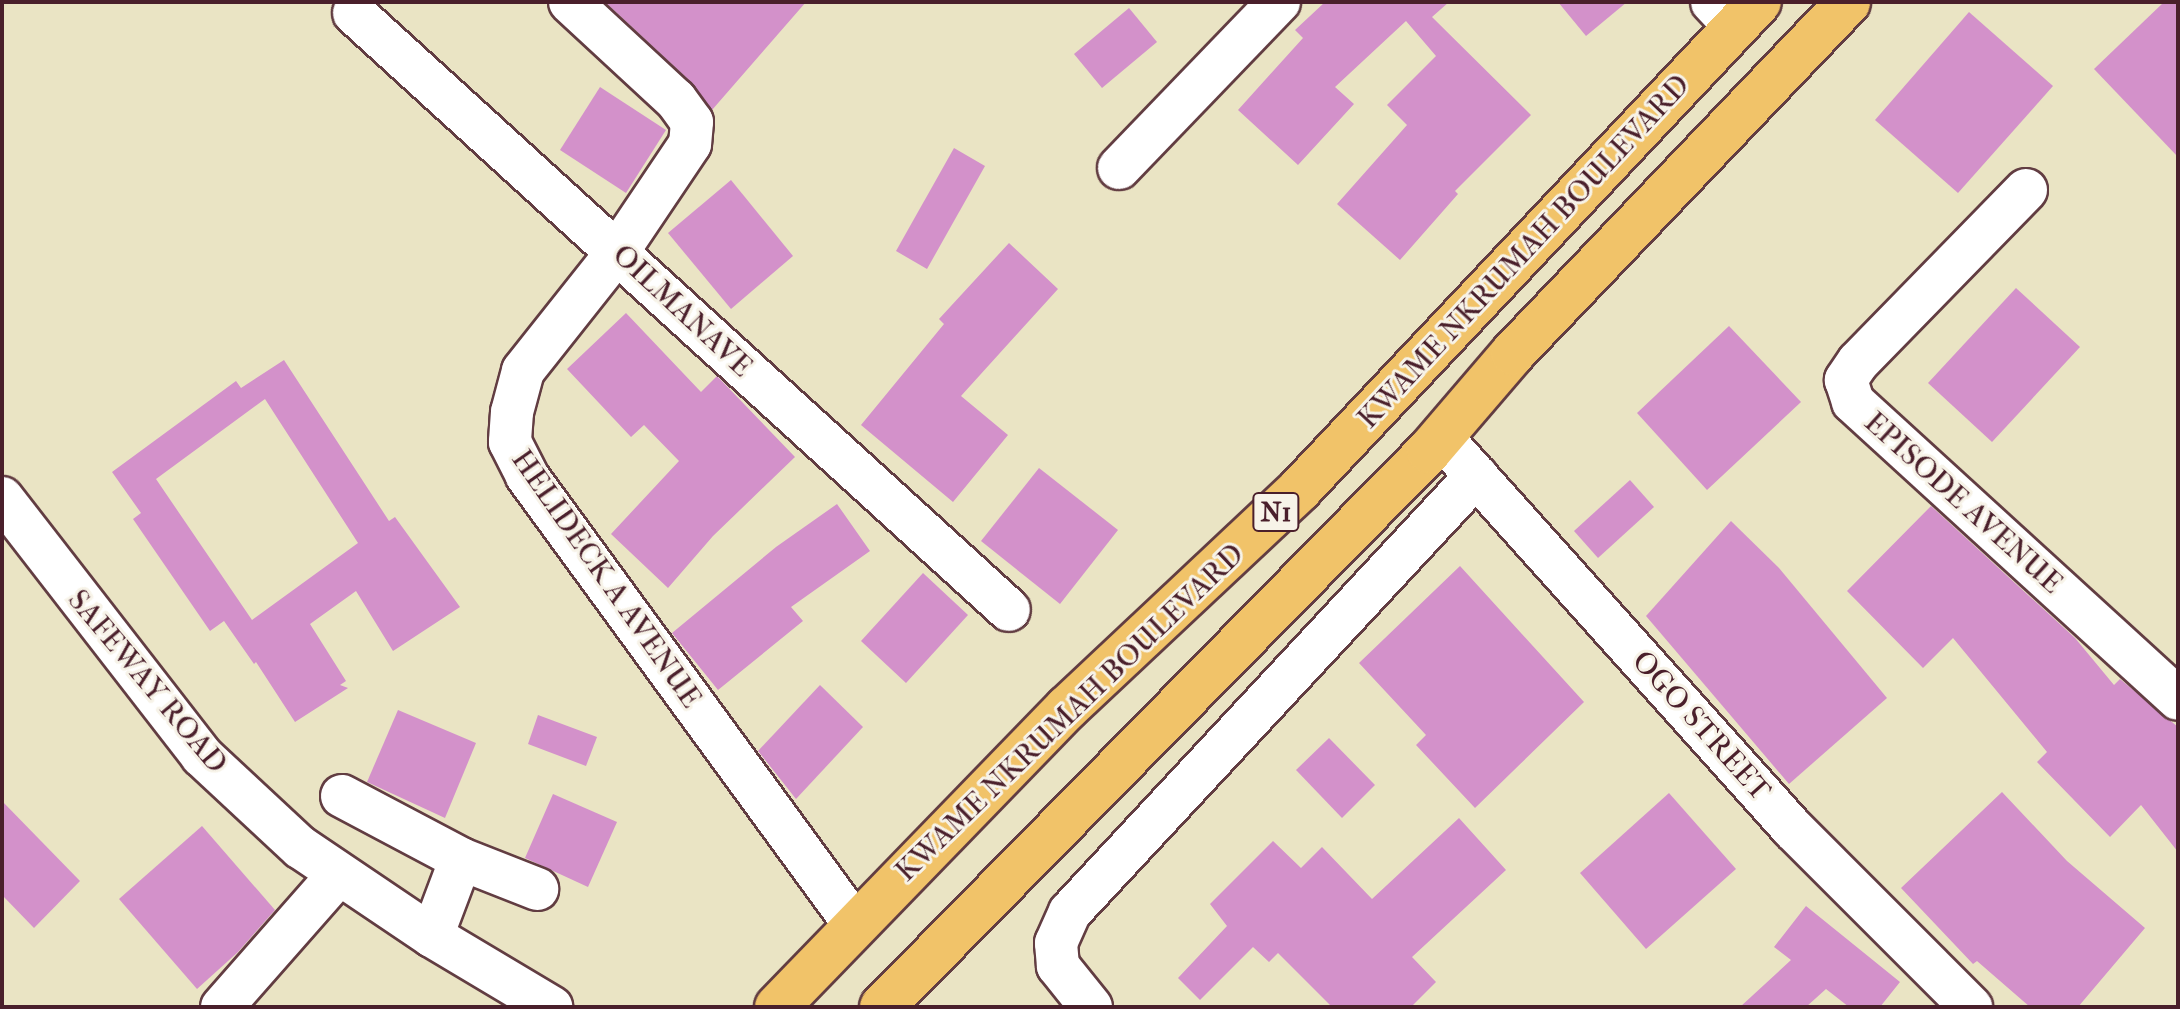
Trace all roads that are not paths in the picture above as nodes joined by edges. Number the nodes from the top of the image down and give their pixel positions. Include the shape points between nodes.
1 (570, 2) edge
2 (1279, 2) edge
3 (1848, 2) edge
4 (1735, 10) edge
5 (354, 13) dead end
6 (1119, 168) dead end
7 (2026, 190) dead end
8 (618, 251) junction
9 (1441, 437) junction
10 (1476, 476) junction
11 (2, 498) edge
12 (1009, 610) dead end
13 (2178, 699) edge
14 (342, 796) dead end
15 (461, 859) junction
16 (339, 874) junction
17 (537, 889) dead end
18 (855, 925) junction
19 (432, 936) junction
20 (498, 995) edge
21 (222, 1007) edge
22 (551, 1007) edge
23 (777, 1007) edge
24 (882, 1007) edge
25 (1091, 1007) edge
26 (1971, 1007) edge

1 - 8 street, HELIDECK A AVENUE via 676,100 692,122 690,144
2 - 6 street
3 - 9 highway, KWAME NKRUMAH BOULEVARD / N1 via 1513,353
4 - 18 highway, KWAME NKRUMAH BOULEVARD / N1 via 1300,489 1067,708
5 - 8 street, OILMANAVE
7 - 13 street, EPISODE AVENUE via 1846,380 1853,402
8 - 12 street, OILMANAVE
8 - 18 street, HELIDECK A AVENUE via 523,371 510,442 527,476
9 - 10 street, OGO STREET
9 - 24 highway, KWAME NKRUMAH BOULEVARD / N1
10 - 25 street via 1070,912 1056,943 1058,966
10 - 26 street, OGO STREET via 1793,829
11 - 16 street, SAFEWAY ROAD via 202,756 300,847
14 - 15 street
15 - 17 street
15 - 19 street
16 - 19 street, SAFEWAY ROAD
16 - 21 street
18 - 23 highway, KWAME NKRUMAH BOULEVARD / N1
19 - 20 street, SAFEWAY ROAD
20 - 22 street, SAFEWAY ROAD

